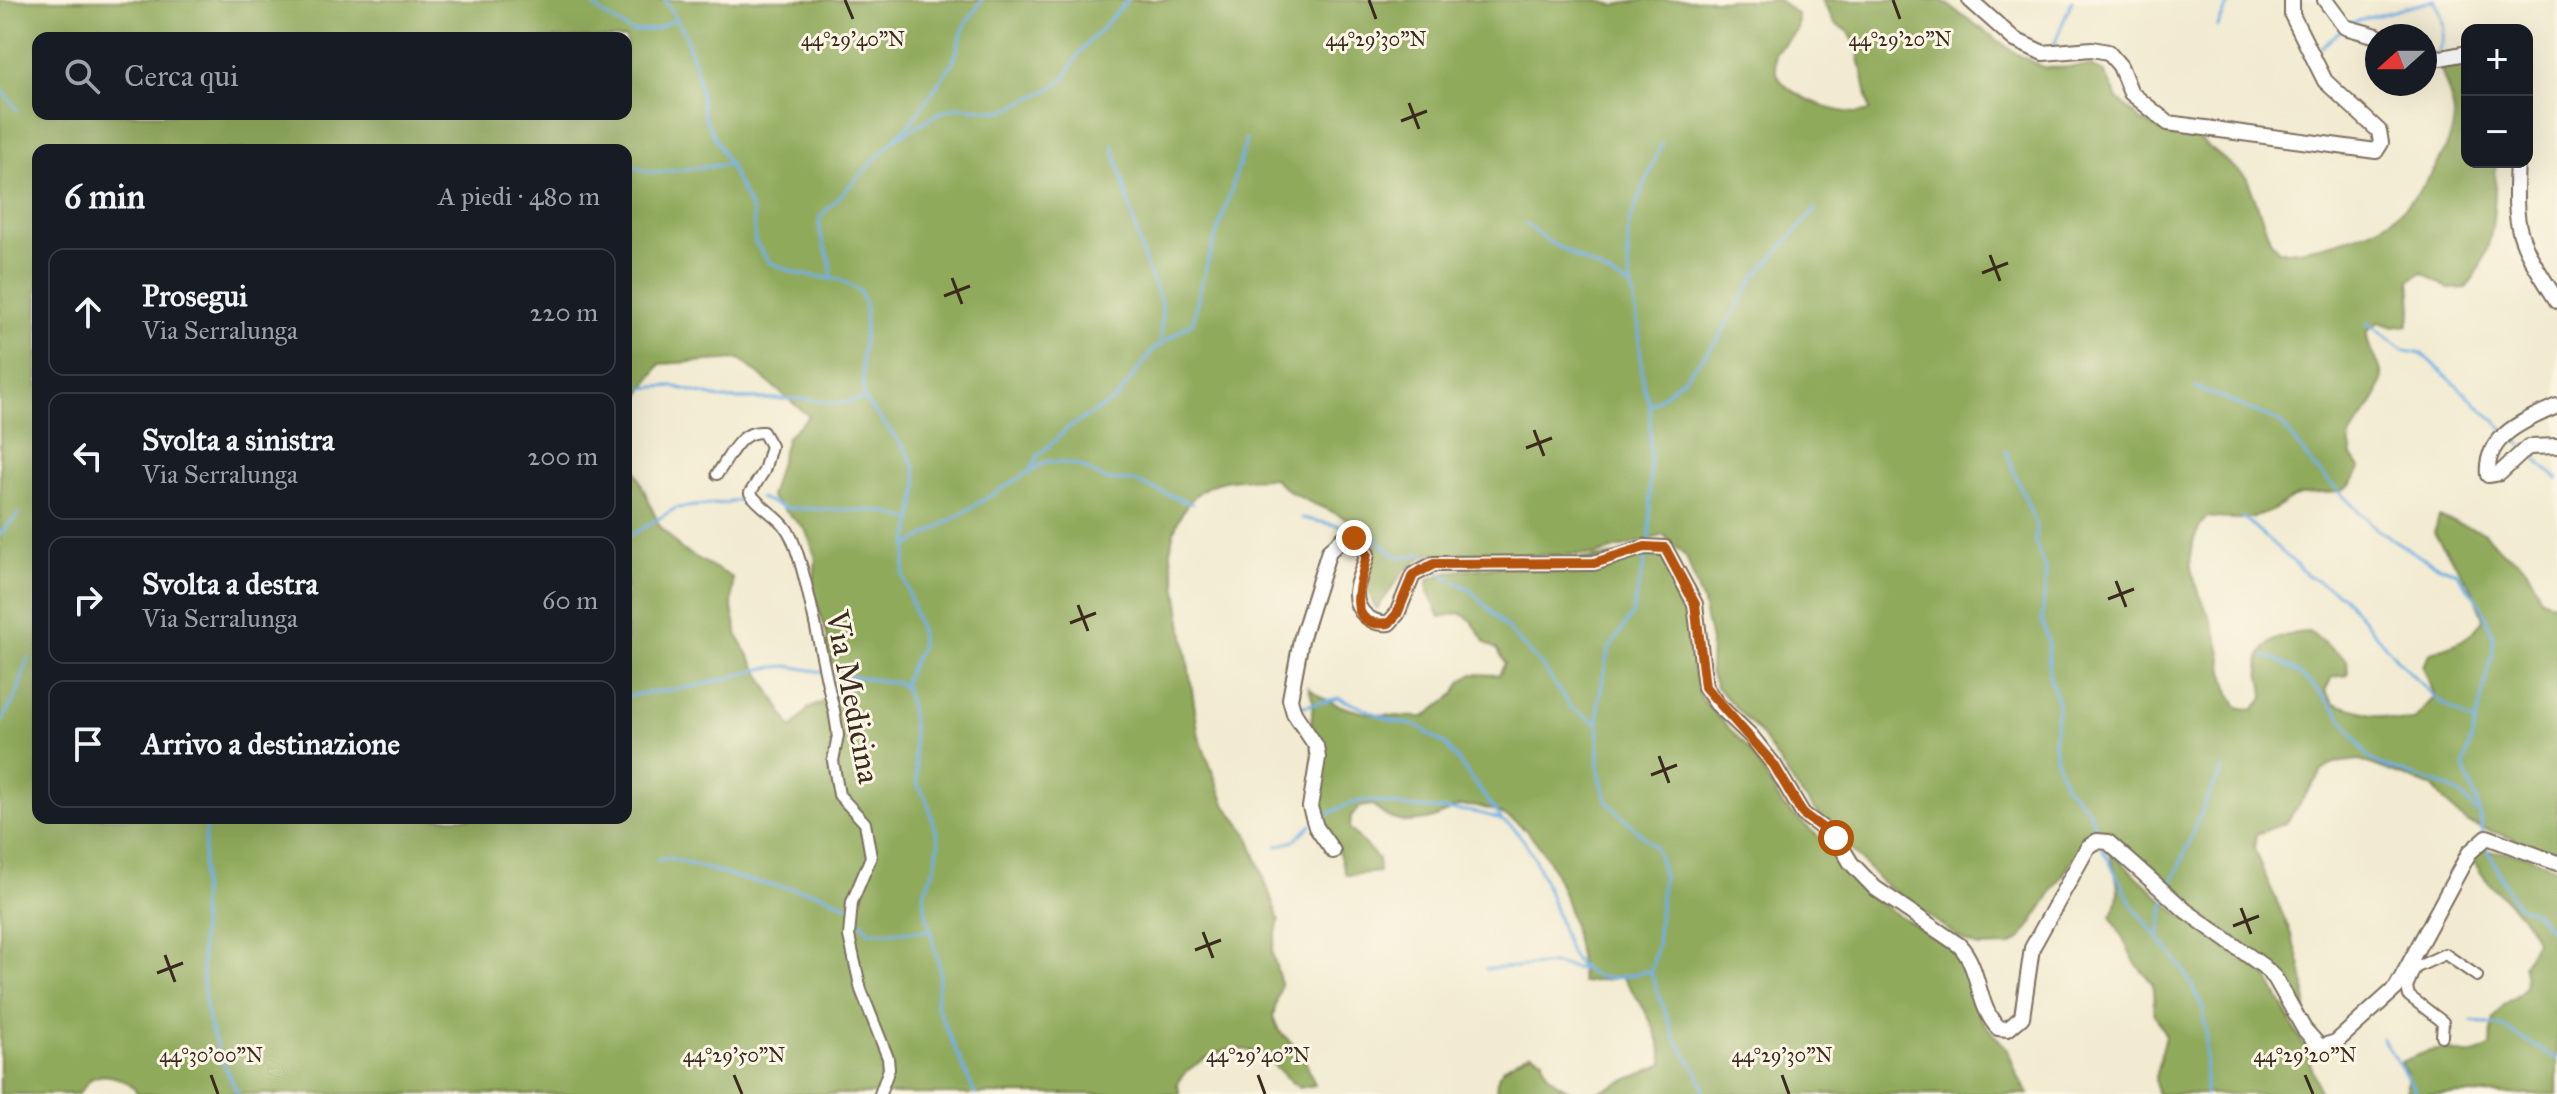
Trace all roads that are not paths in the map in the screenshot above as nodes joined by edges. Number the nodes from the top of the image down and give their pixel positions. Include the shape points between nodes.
1 (1970, 0) edge
2 (2292, 0) edge
3 (2325, 0) edge
4 (2365, 33) edge
5 (2461, 54) edge
6 (2437, 57) edge
7 (2517, 168) edge
8 (2557, 301) edge
9 (2557, 406) edge
10 (2557, 446) edge
11 (717, 474) dead end
12 (1333, 851) dead end
13 (2557, 863) edge
14 (2412, 964) junction
15 (2477, 976) dead end
16 (2442, 1036) dead end
17 (880, 1094) edge

1 - 2 street via 2015,40 2043,53 2108,52 2131,93 2168,123 2376,151 2379,131 2325,81 2292,15
3 - 4 street via 2345,27
5 - 6 street
7 - 8 street via 2516,226
9 - 10 street via 2510,429 2489,460 2488,475 2500,473 2528,447
11 - 17 street, Via Medicina via 742,437 763,432 771,446 750,493 786,528 798,558 834,710 839,795 865,823 871,857 852,902 849,936 861,990 888,1058
12 - 14 street via 1310,807 1316,746 1290,699 1301,640 1329,551 1337,541 1354,538 1367,554 1357,603 1370,621 1379,624 1397,614 1413,575 1434,564 1594,563 1658,546 1675,562 1695,604 1705,687 1774,765 1803,814 1836,838 1875,888 1970,956 1985,1006 1998,1028 2008,1029 2022,1017 2032,948 2088,847 2097,841 2108,842 2186,911 2263,966 2320,1047 2336,1042 2396,988
13 - 14 street via 2499,840 2487,837 2478,843
14 - 15 street via 2445,954
14 - 16 street via 2409,996 2443,1022

